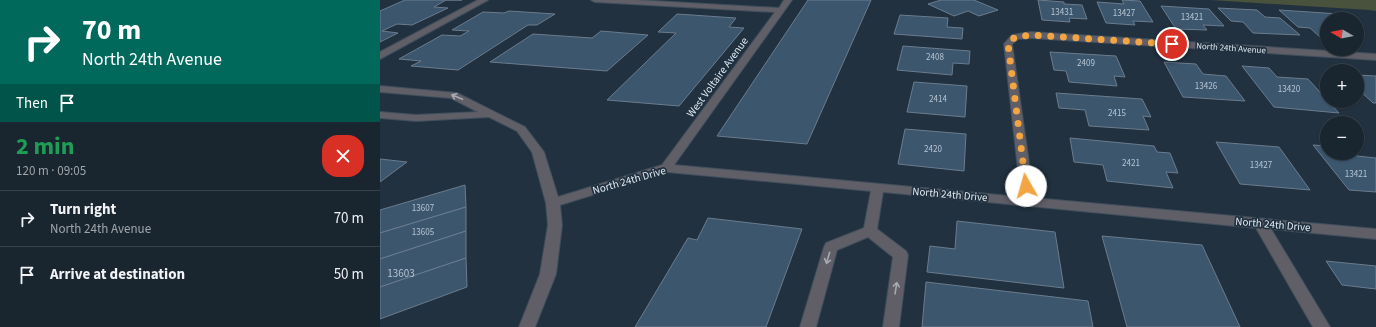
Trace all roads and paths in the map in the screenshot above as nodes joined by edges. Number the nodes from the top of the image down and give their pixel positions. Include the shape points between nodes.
1 (484, 0) edge
2 (595, 0) edge
3 (788, 0) edge
4 (780, 10) junction
5 (380, 56) edge
6 (1376, 57) edge
7 (380, 89) edge
8 (492, 114) junction
9 (380, 115) edge
10 (666, 168) junction
11 (878, 187) junction
12 (1028, 202) junction
13 (553, 203) junction
14 (1260, 222) junction
15 (870, 231) junction
16 (1376, 234) edge
17 (527, 327) edge
18 (808, 327) edge
19 (890, 327) edge
20 (1322, 327) edge

1 - 5 street
2 - 4 street
3 - 4 street, West Voltaire Avenue
4 - 10 street, West Voltaire Avenue
6 - 12 street, North 24th Avenue via 1031,35 1015,37 1008,44
8 -> 7 street via 453,95
8 - 9 street via 416,118
8 - 13 street via 521,129 538,152
10 - 11 street, North 24th Drive
10 - 13 street, North 24th Drive
11 - 12 street, North 24th Drive
11 - 15 street
12 - 14 street, North 24th Drive
13 - 17 street via 554,225 548,274
14 - 16 street, North 24th Drive
14 - 20 street
15 -> 18 street via 831,247
19 -> 15 street via 901,255

